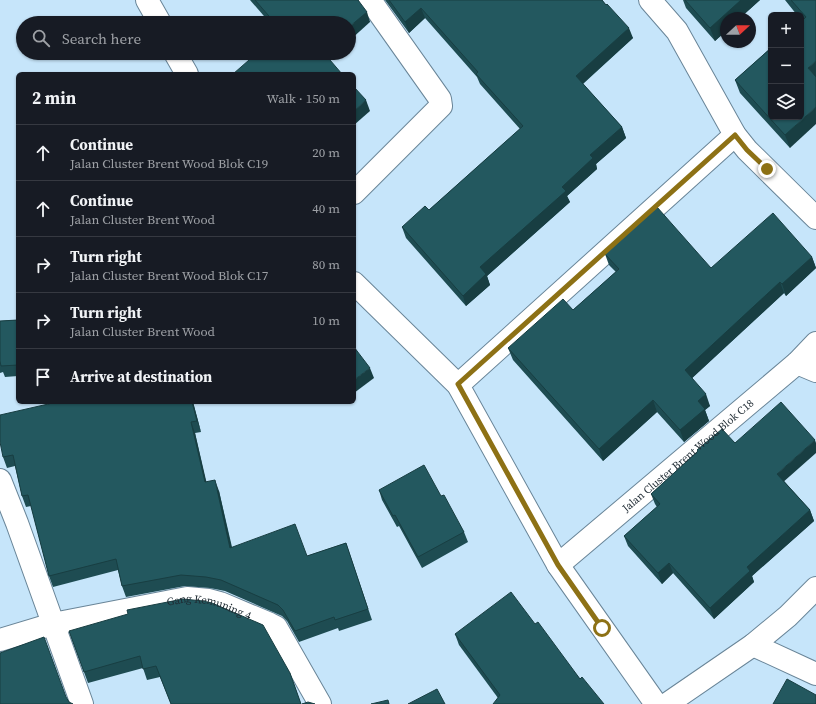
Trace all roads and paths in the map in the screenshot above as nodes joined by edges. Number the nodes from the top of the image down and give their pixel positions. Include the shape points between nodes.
1 (147, 0) edge
2 (370, 0) edge
3 (650, 0) edge
4 (156, 16) edge
5 (179, 60) edge
6 (185, 72) edge
7 (735, 135) junction
8 (356, 191) edge
9 (816, 218) edge
10 (356, 285) edge
11 (816, 343) edge
12 (806, 367) edge
13 (458, 384) junction
14 (0, 480) edge
15 (558, 565) junction
16 (816, 588) edge
17 (53, 624) junction
18 (0, 640) edge
19 (753, 645) junction
20 (816, 674) edge
21 (82, 704) edge
22 (320, 704) edge
23 (656, 704) edge
24 (667, 704) edge

1 - 4 street
2 - 8 street via 442,103
3 - 7 street via 677,31
5 - 6 street
7 - 9 street
7 - 13 street
10 - 13 street
11 - 12 street, Jalan Cluster Brent Wood Blok C18
12 - 15 street, Jalan Cluster Brent Wood Blok C18
13 - 15 street
14 - 17 street
15 - 23 street
16 - 19 street
17 - 18 street, Gang Kemuning 4
17 - 21 street
17 - 22 street, Gang Kemuning 4 via 187,598 214,602 276,627
19 - 20 street
19 - 24 street

